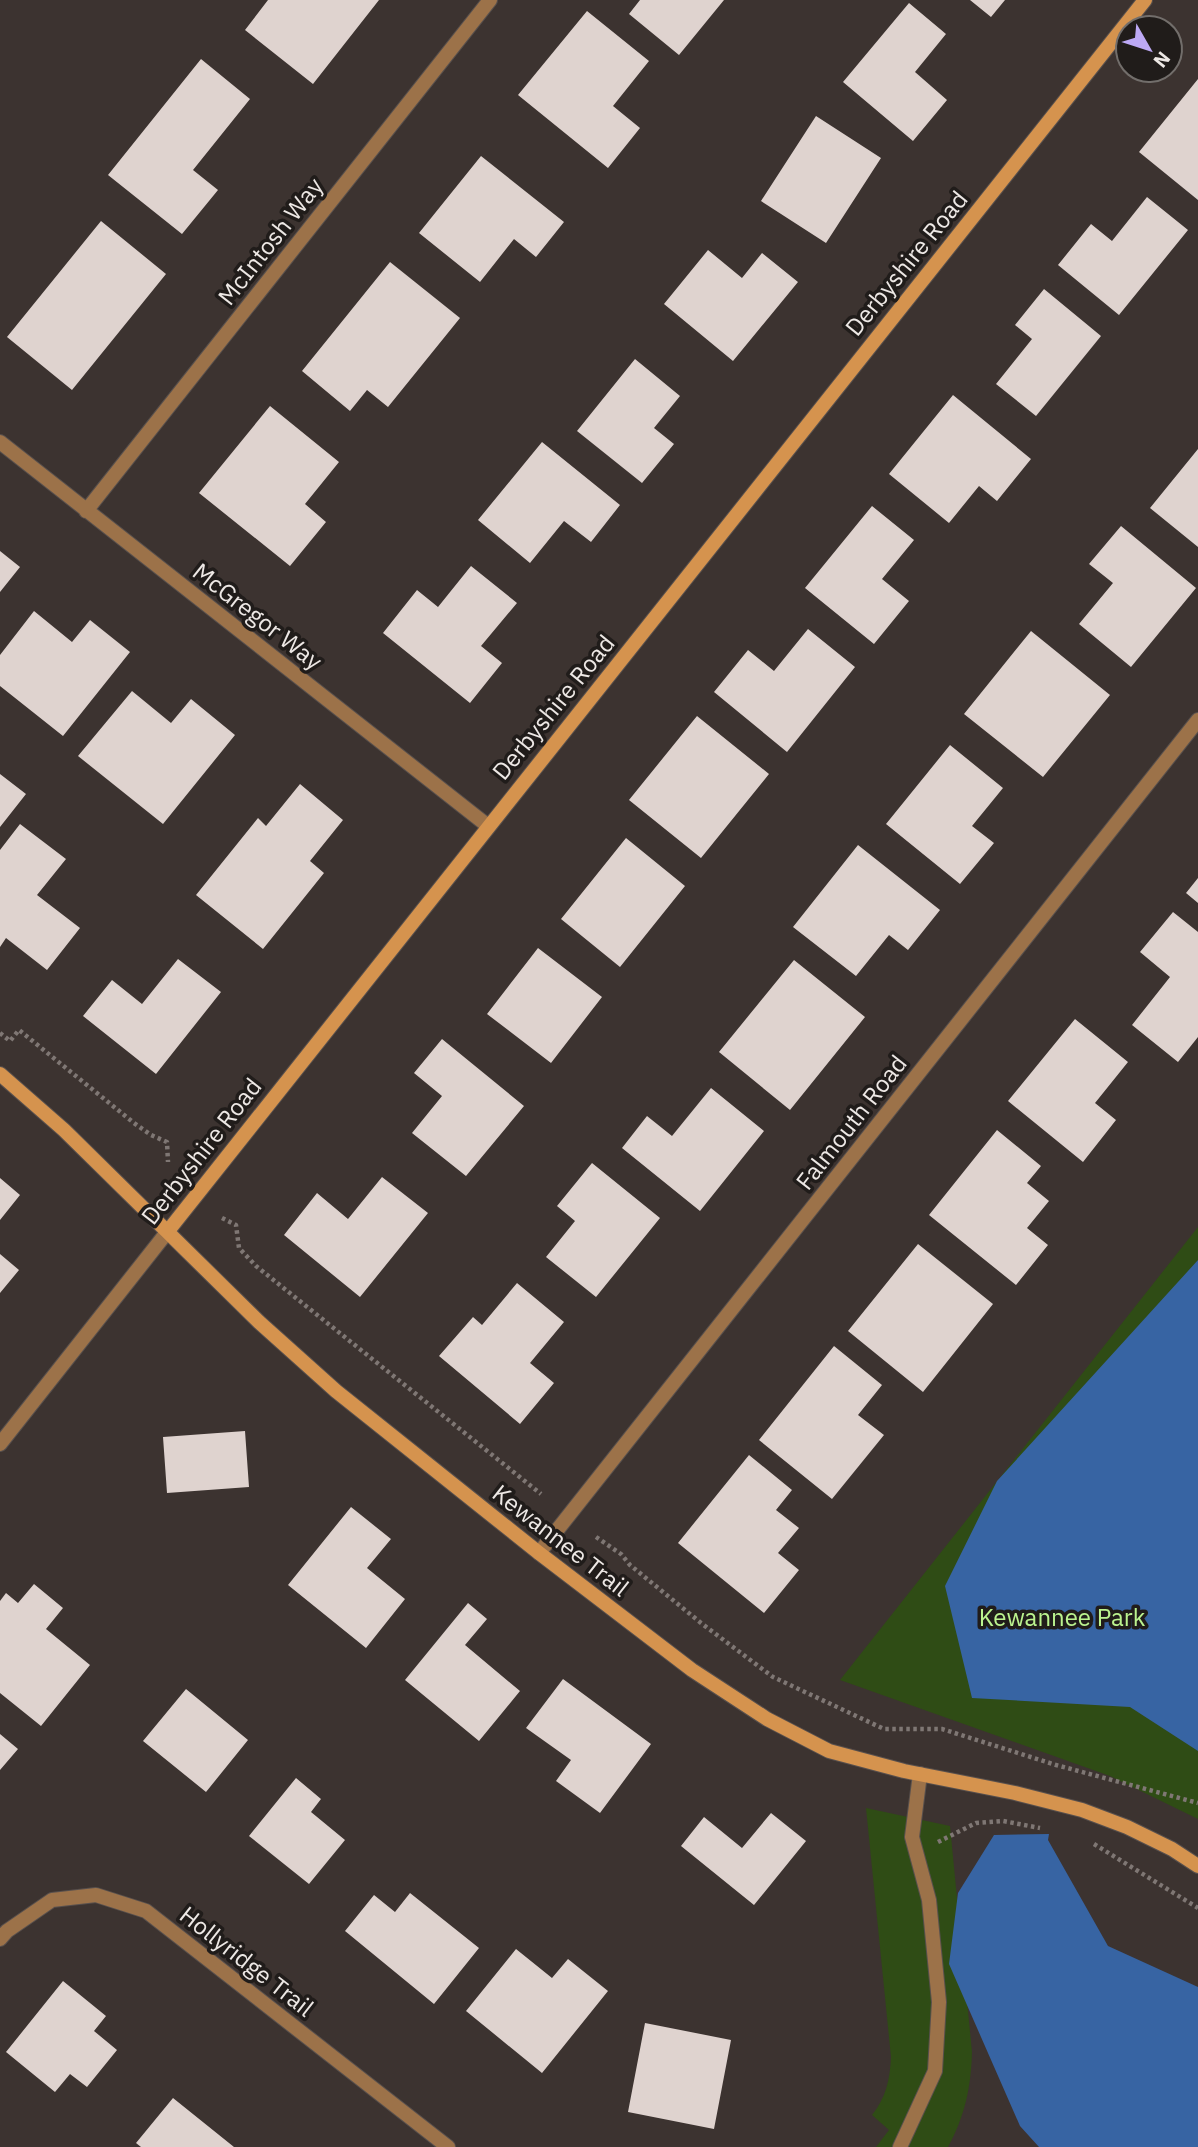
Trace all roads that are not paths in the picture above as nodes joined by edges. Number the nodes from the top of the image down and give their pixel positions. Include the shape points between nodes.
1 (490, 0) edge
2 (1145, 0) edge
3 (0, 442) edge
4 (86, 511) junction
5 (1198, 720) edge
6 (488, 826) junction
7 (0, 1074) edge
8 (168, 1230) junction
9 (0, 1444) edge
10 (539, 1553) junction
11 (920, 1774) junction
12 (1198, 1866) edge
13 (0, 1940) edge
14 (448, 2147) edge
15 (900, 2147) edge

1 - 4 street, McIntosh Way
2 - 6 street, Derbyshire Road
3 - 4 street, McGregor Way
4 - 6 street, McGregor Way
5 - 10 street, Falmouth Road
6 - 8 street, Derbyshire Road
7 - 8 street, Kewannee Trail
8 - 9 street, Derbyshire Road
8 - 10 street, Kewannee Trail via 336,1391
10 - 11 street, Kewannee Trail via 692,1670 767,1719 830,1751
11 - 12 street, Kewannee Trail via 1082,1810 1127,1827
11 - 15 street via 912,1837 929,1900 939,2001 935,2071
13 - 14 street, Hollyridge Trail via 52,1900 96,1895 146,1911

